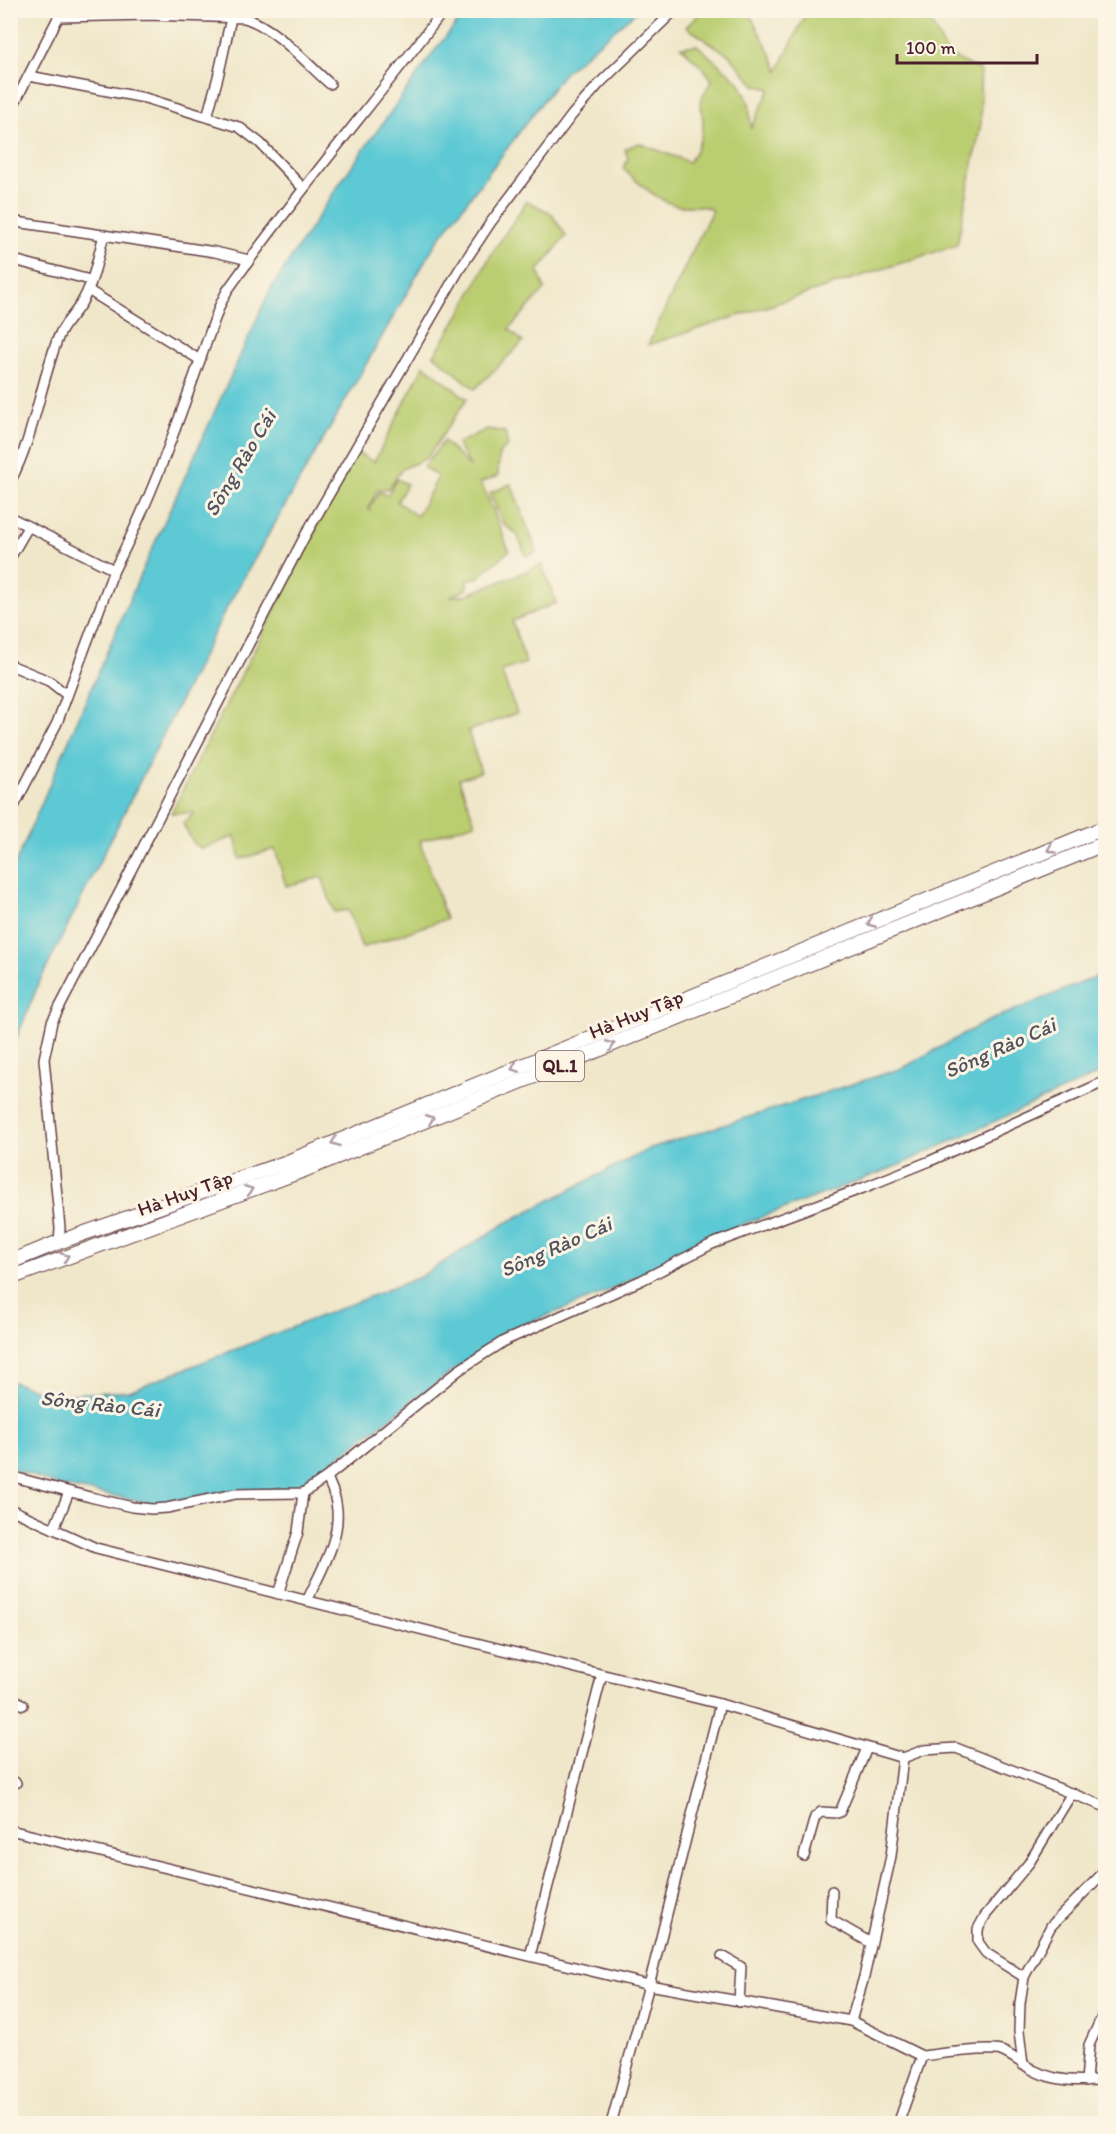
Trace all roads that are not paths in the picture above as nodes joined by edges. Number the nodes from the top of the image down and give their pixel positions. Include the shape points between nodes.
1 (444, 10) edge
2 (675, 10) edge
3 (60, 14) edge
4 (231, 18) junction
5 (29, 76) junction
6 (330, 84) dead end
7 (10, 112) edge
8 (207, 117) junction
9 (303, 188) junction
10 (10, 221) edge
11 (104, 235) junction
12 (10, 259) edge
13 (249, 260) junction
14 (89, 285) junction
15 (200, 360) junction
16 (10, 482) edge
17 (10, 517) edge
18 (28, 527) junction
19 (10, 558) edge
20 (114, 570) junction
21 (10, 665) edge
22 (67, 695) junction
23 (10, 814) edge
24 (1106, 827) edge
25 (1106, 843) edge
26 (1106, 1081) edge
27 (59, 1242) junction
28 (10, 1262) edge
29 (10, 1278) edge
30 (10, 1476) edge
31 (327, 1477) junction
32 (69, 1492) junction
33 (303, 1493) junction
34 (10, 1509) edge
35 (54, 1529) junction
36 (278, 1594) junction
37 (307, 1601) junction
38 (602, 1675) junction
39 (10, 1696) edge
40 (720, 1704) junction
41 (23, 1705) dead end
42 (867, 1748) junction
43 (903, 1758) junction
44 (1072, 1793) junction
45 (1106, 1808) edge
46 (10, 1830) edge
47 (804, 1856) dead end
48 (1106, 1870) edge
49 (832, 1891) dead end
50 (871, 1942) junction
51 (530, 1956) junction
52 (722, 1956) dead end
53 (1024, 1977) junction
54 (649, 1985) junction
55 (740, 2002) junction
56 (1106, 2008) edge
57 (851, 2022) junction
58 (922, 2056) junction
59 (1023, 2065) junction
60 (1106, 2079) edge
61 (1086, 2081) junction
62 (610, 2124) edge
63 (898, 2124) edge

1 - 9 street
2 - 27 street via 572,115 459,270 306,534 52,1022 44,1059
3 - 4 street
3 - 5 street
4 - 6 street via 244,18 262,26
4 - 8 street
5 - 7 street
5 - 8 street via 145,98
8 - 9 street via 248,131
9 - 13 street
10 - 11 street
11 - 13 street
11 - 14 street
12 - 14 street
13 - 15 street via 220,305
14 - 15 street
14 - 16 street via 82,303 59,336 32,426
15 - 20 street via 157,478
17 - 18 street
18 - 19 street
18 - 20 street
20 - 22 street
21 - 22 street via 49,681
22 - 23 street via 57,723
24 -> 27 main road, Hà Huy Tập / QL.1 via 290,1161
29 -> 25 main road, Hà Huy Tập / QL.1 via 304,1170
26 - 31 street via 930,1161 712,1244 642,1280 504,1341 459,1370
27 - 28 main road, Hà Huy Tập / QL.1
30 - 32 street
31 - 33 street
31 - 37 street via 337,1504 336,1525
32 - 33 street via 152,1509 235,1494
32 - 35 street
33 - 36 street via 298,1532
34 - 35 street
35 - 36 street via 96,1548
36 - 37 street
37 - 38 street
38 - 40 street
38 - 51 street
39 - 41 street
40 - 42 street
40 - 54 street
42 - 43 street
42 - 47 street via 840,1812 816,1815
43 - 44 street via 924,1750 957,1748
43 - 50 street via 891,1856
44 - 45 street
44 - 53 street via 1029,1863 978,1929 978,1942 986,1953
46 - 51 street
48 - 53 street via 1051,1926
49 - 50 street via 831,1920
50 - 57 street
51 - 54 street
52 - 55 street via 741,1967
53 - 59 street via 1019,2031
54 - 55 street
54 - 62 street
55 - 57 street
56 - 61 street via 1089,2045
57 - 58 street
58 - 59 street via 994,2050
58 - 63 street
59 - 61 street via 1053,2077
60 - 61 street

